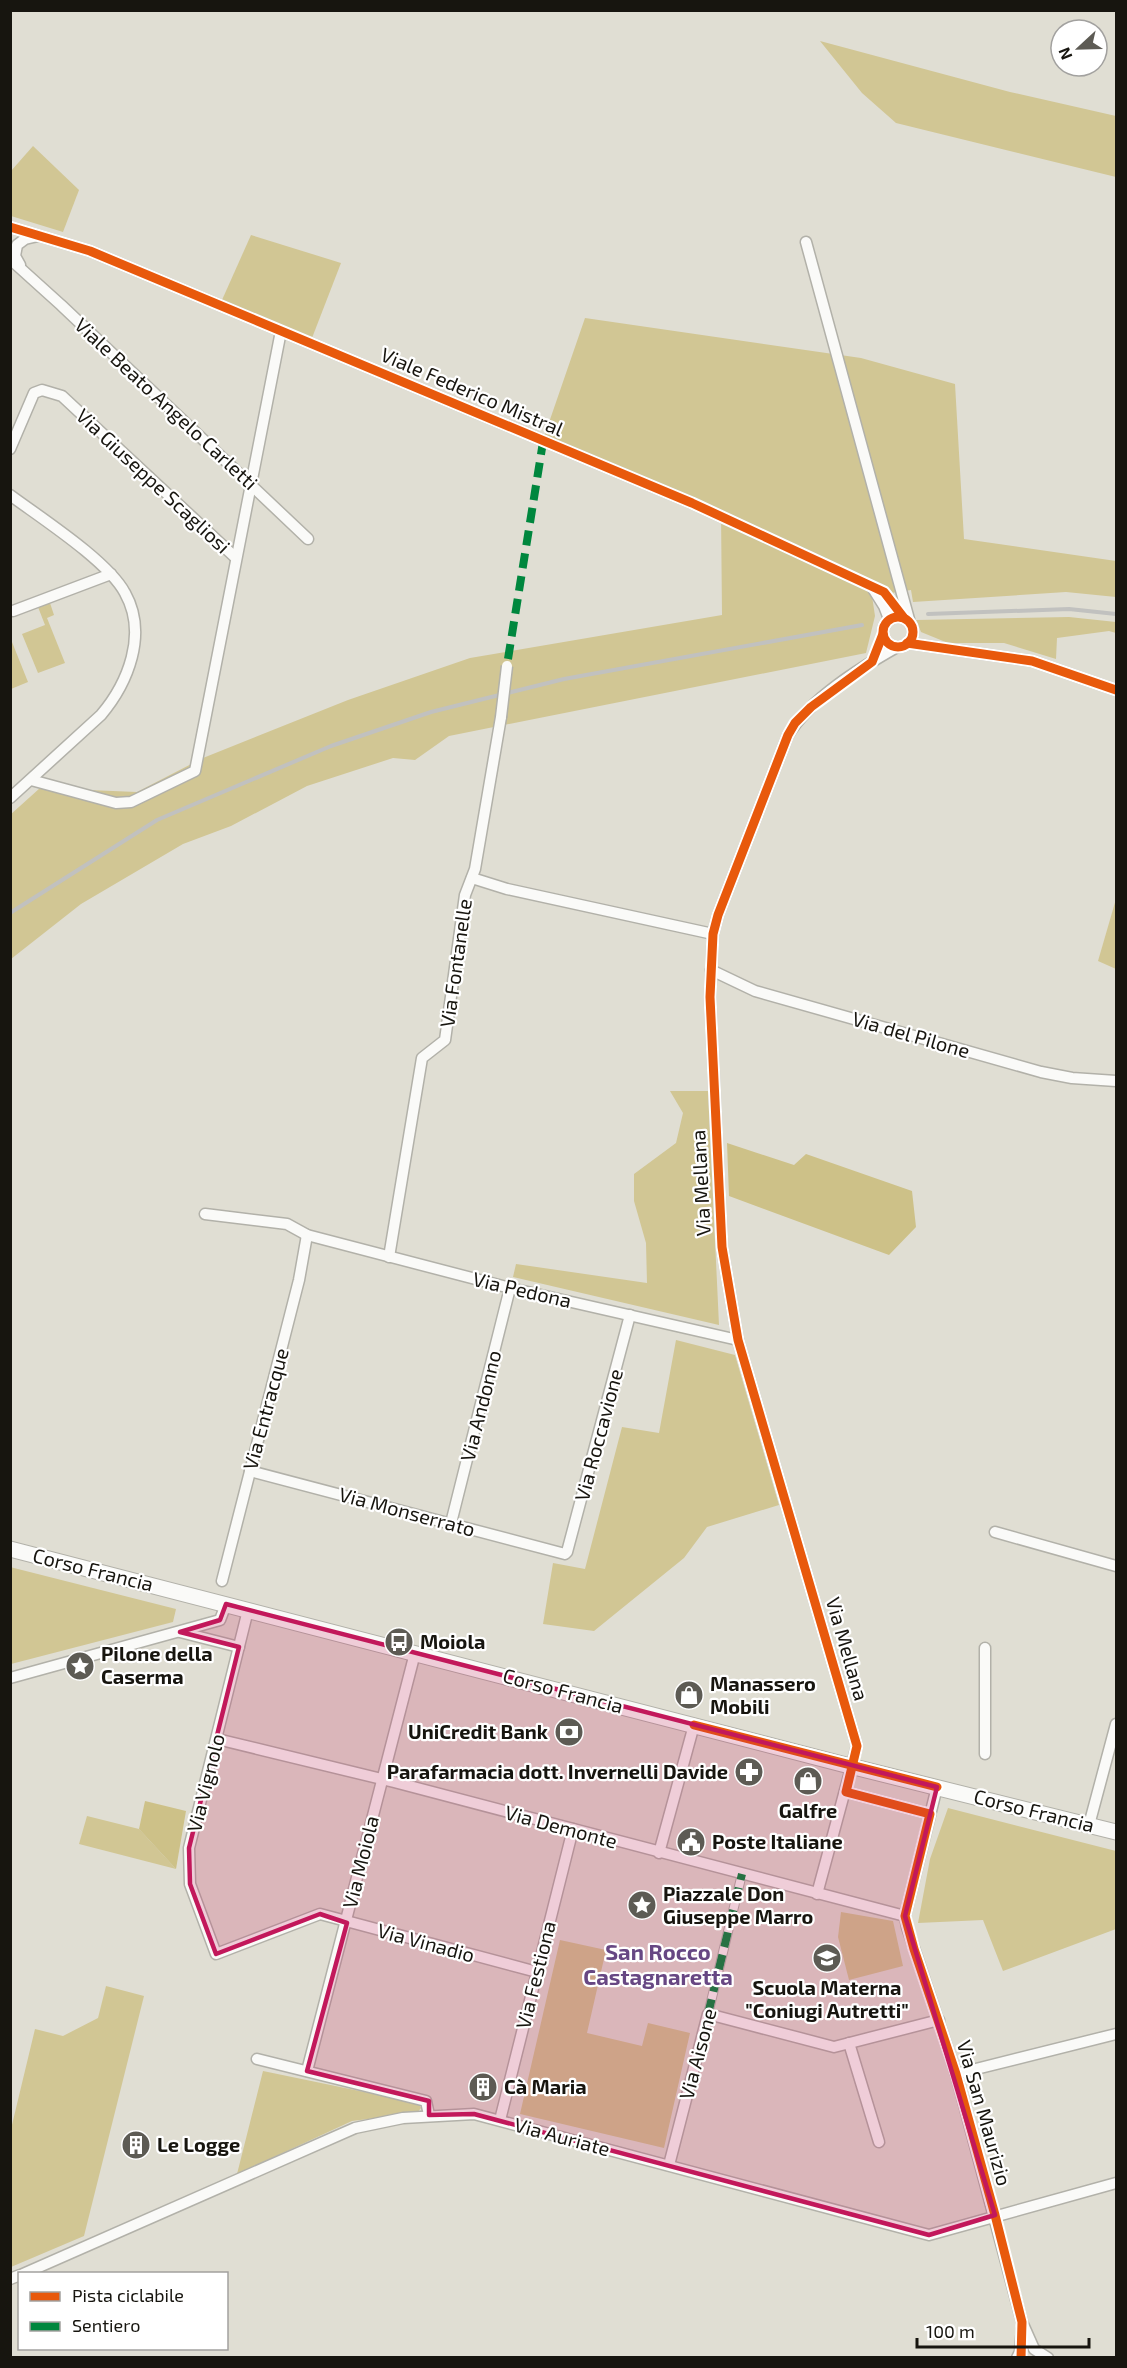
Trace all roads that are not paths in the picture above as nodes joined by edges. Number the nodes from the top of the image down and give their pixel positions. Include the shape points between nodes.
1 (10, 227) edge
2 (40, 235) junction
3 (806, 242) dead end
4 (10, 259) edge
5 (22, 270) junction
6 (281, 331) junction
7 (10, 449) edge
8 (251, 484) junction
9 (10, 495) edge
10 (308, 539) dead end
11 (236, 558) junction
12 (111, 574) junction
13 (870, 585) junction
14 (13, 611) dead end
15 (889, 619) junction
16 (909, 624) junction
17 (883, 634) junction
18 (902, 645) junction
19 (944, 647) junction
20 (872, 662) junction
21 (507, 663) dead end
22 (1116, 690) edge
23 (30, 780) junction
24 (10, 798) edge
25 (472, 878) junction
26 (713, 934) junction
27 (711, 970) junction
28 (1116, 1081) edge
29 (205, 1214) dead end
30 (307, 1235) junction
31 (389, 1257) junction
32 (510, 1288) junction
33 (630, 1315) junction
34 (738, 1340) junction
35 (250, 1471) junction
36 (451, 1523) junction
37 (995, 1532) dead end
38 (10, 1549) edge
39 (565, 1554) joint
40 (1116, 1566) edge
41 (222, 1581) dead end
42 (226, 1604) junction
43 (248, 1610) junction
44 (180, 1632) junction
45 (239, 1647) junction
46 (985, 1648) dead end
47 (415, 1653) junction
48 (10, 1678) edge
49 (1116, 1724) edge
50 (694, 1725) junction
51 (217, 1739) junction
52 (985, 1754) dead end
53 (853, 1766) junction
54 (381, 1779) junction
55 (937, 1787) junction
56 (846, 1792) junction
57 (930, 1814) junction
58 (1089, 1825) junction
59 (573, 1829) junction
60 (1116, 1832) edge
61 (659, 1853) junction
62 (742, 1874) junction
63 (817, 1894) junction
64 (905, 1916) junction
65 (347, 1922) junction
66 (216, 1954) joint
67 (537, 1972) junction
68 (708, 2014) junction
69 (939, 2020) junction
70 (1116, 2034) edge
71 (849, 2043) junction
72 (257, 2059) dead end
73 (307, 2071) junction
74 (956, 2074) junction
75 (429, 2115) junction
76 (500, 2120) junction
77 (879, 2142) dead end
78 (669, 2165) junction
79 (1116, 2183) edge
80 (995, 2216) junction
81 (26, 2272) edge
82 (1023, 2322) junction
83 (1035, 2353) edge
84 (1019, 2356) edge
85 (1048, 2358) edge

1 - 2 street, Viale Federico Mistral
2 - 5 street via 17,245 15,256
2 - 6 street, Viale Federico Mistral via 90,250
3 - 16 street
4 - 5 street, Viale Beato Angelo Carletti
5 - 8 street, Viale Beato Angelo Carletti
6 - 8 street
6 - 13 street, Viale Federico Mistral via 692,503
7 - 11 street, Via Giuseppe Scagliosi via 34,393 42,390 62,396
8 - 10 street, Viale Beato Angelo Carletti
8 - 11 street
9 - 12 street
11 - 23 street, Via Giuseppe Scagliosi via 195,771 131,802 116,802
12 - 14 street
12 - 23 street via 126,593 133,623 134,642 127,674 101,716
13 - 15 street
13 - 16 street, Viale Federico Mistral via 884,592
15 - 16 street, Viale Federico Mistral via 899,616
15 - 17 street
16 - 18 street
16 - 19 street, Viale Federico Mistral
17 - 18 street via 888,643
17 - 20 street
18 - 19 street, Viale Federico Mistral
18 - 20 street, Via Mellana
19 - 22 street, Viale Federico Mistral via 1032,661
20 - 26 street, Via Mellana via 795,723
21 - 25 street, Via Fontanelle, bridge
23 - 24 street
25 - 26 street
25 - 31 street, Via Fontanelle via 465,895 445,1040 422,1058
26 - 27 street, Via Mellana
27 - 28 street, Via del Pilone via 755,991 1041,1072
27 - 34 street, Via Mellana via 722,1247
29 - 30 street, Via Pedona via 287,1224
30 - 31 street, Via Pedona
30 - 35 street, Via Entracque
31 - 32 street, Via Pedona
32 - 33 street, Via Pedona
32 - 36 street, Via Andonno
33 - 34 street, Via Pedona
33 - 39 street, Via Roccavione
34 - 53 street, Via Mellana via 857,1746
35 - 36 street, Via Monserrato
35 - 41 street, Via Entracque
36 - 39 street, Via Monserrato
37 - 40 street
38 - 42 main road, Corso Francia
42 - 43 main road, Corso Francia
42 - 44 street via 220,1620
43 - 45 street, Via Vignolo
43 - 47 main road, Corso Francia
44 - 45 street
44 - 48 street
45 - 51 street, Via Vignolo
46 - 52 street
47 - 50 main road, Corso Francia
47 - 54 street, Via Moiola
49 - 58 street
50 - 53 main road, Corso Francia
50 - 61 street
51 - 54 street, Via Demonte
51 - 66 street, Via Vignolo via 189,1848 188,1868 194,1900
53 - 55 main road, Corso Francia
53 - 56 street, Via Mellana
54 - 59 street, Via Demonte
54 - 65 street, Via Moiola
55 - 57 street
55 - 58 main road, Corso Francia
56 - 57 street
56 - 63 street, Via Mellana
57 - 64 street
58 - 60 main road, Corso Francia
59 - 61 street, Via Demonte
59 - 67 street, Via Festiona
61 - 62 street, Via Demonte
62 - 63 street, Via Demonte
62 - 68 street, Via Aisone
63 - 64 street, Via Demonte
64 - 69 street, Via San Maurizio
65 - 66 street, Via Vinadio via 320,1914
65 - 67 street, Via Vinadio
65 - 73 street, Via Moiola
67 - 76 street, Via Festiona
68 - 71 street via 830,2046
68 - 78 street, Via Aisone
69 - 71 street
69 - 74 street, Via San Maurizio
70 - 74 street
71 - 77 street
72 - 73 street
73 - 75 street via 426,2101
74 - 80 street, Via San Maurizio
75 - 76 street, Via Auriate via 469,2113
75 - 81 street, Via Auriate via 355,2128
76 - 78 street, Via Auriate
78 - 80 street, Via Auriate via 928,2235
79 - 80 street, Via Auriate
80 - 82 street, Via San Maurizio
82 - 83 street
82 - 84 street
83 - 85 street

